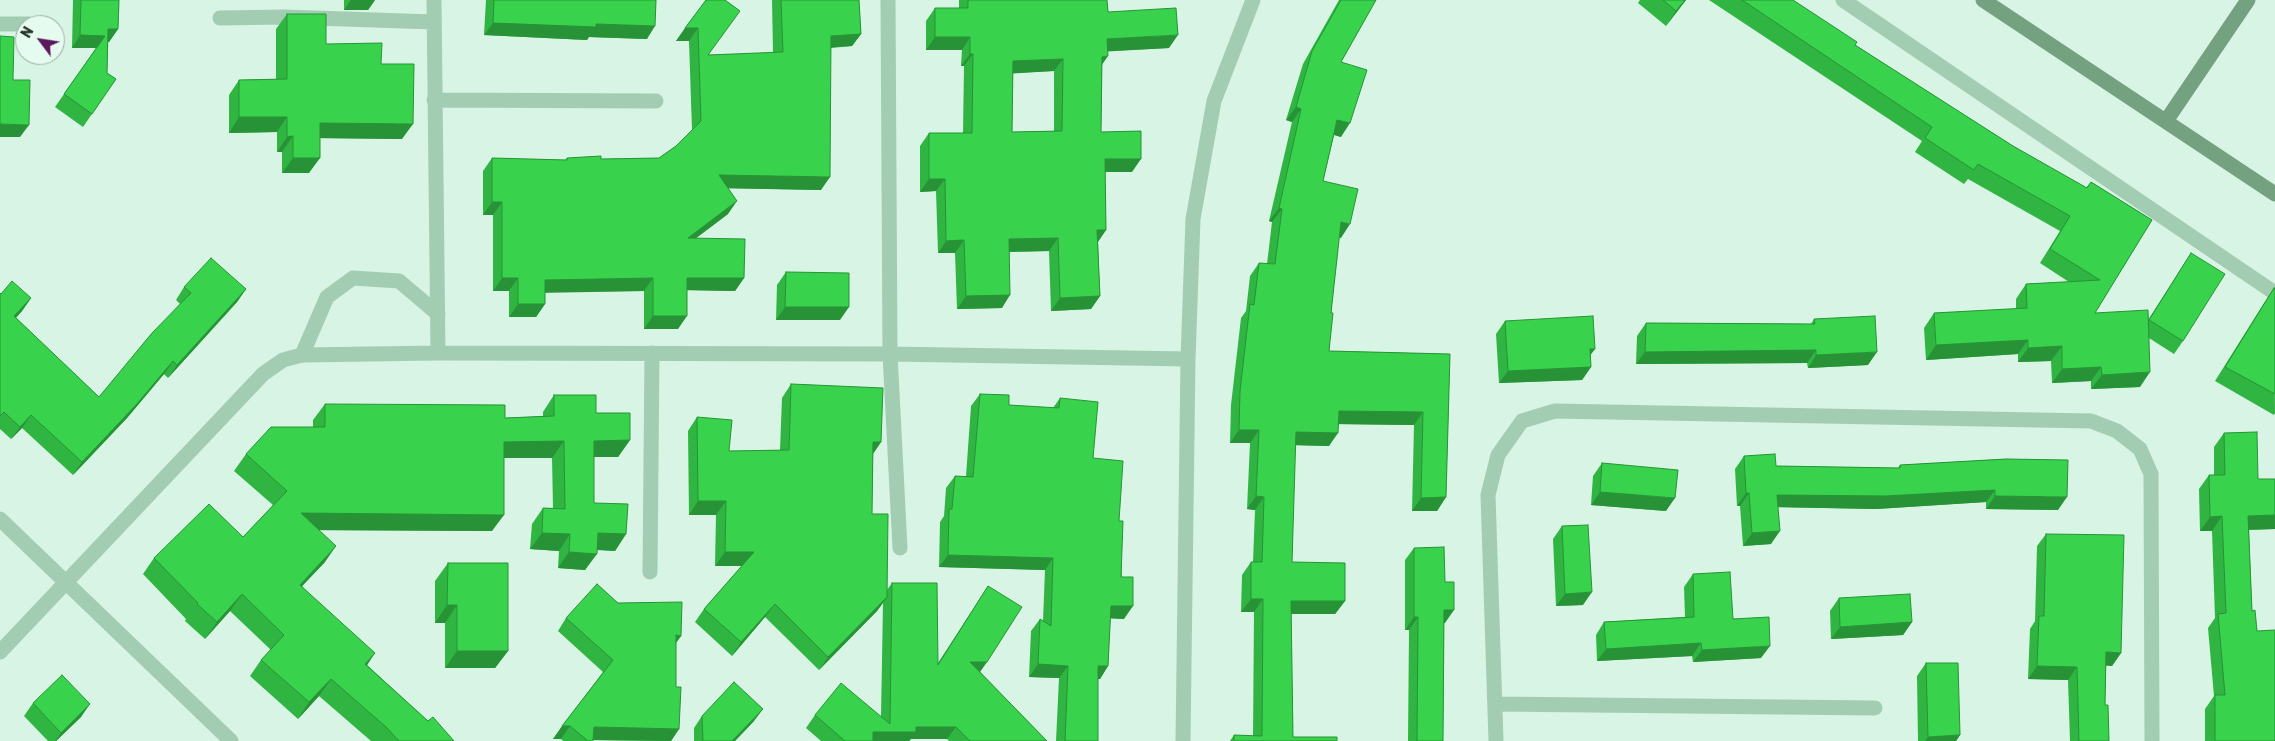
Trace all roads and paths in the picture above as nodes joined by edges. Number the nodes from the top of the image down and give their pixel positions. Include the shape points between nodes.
1 (434, 0) edge
2 (888, 0) edge
3 (1252, 0) edge
4 (1843, 0) edge
5 (1983, 0) edge
6 (2248, 0) edge
7 (220, 18) dead end
8 (434, 22) junction
9 (0, 24) edge
10 (15, 24) edge
11 (434, 100) junction
12 (656, 101) dead end
13 (2166, 121) junction
14 (2275, 194) edge
15 (2275, 292) edge
16 (438, 314) junction
17 (438, 353) junction
18 (652, 353) junction
19 (890, 354) junction
20 (302, 355) junction
21 (1188, 359) junction
22 (0, 520) edge
23 (900, 548) dead end
24 (650, 572) dead end
25 (67, 582) junction
26 (0, 652) edge
27 (1495, 704) junction
28 (1875, 708) dead end
29 (231, 741) edge
30 (1183, 741) edge
31 (1496, 741) edge
32 (2152, 741) edge

1 - 8 street
2 - 19 street
3 - 21 street via 1214,101 1193,219
4 - 15 street
5 - 13 street
6 - 13 street
7 - 8 street
8 - 11 street
9 - 10 street
11 - 12 street
11 - 16 street
13 - 14 street
16 - 17 street
16 - 20 street via 399,281 353,278 327,297
17 - 18 street
17 - 20 street
18 - 19 street
18 - 24 street
19 - 21 street
19 - 23 street
20 - 25 street via 283,360 263,374
21 - 30 street
22 - 25 street
25 - 26 street
25 - 29 street
27 - 28 street
27 - 31 street
27 - 32 street via 1488,495 1498,456 1522,421 1555,411 2091,421 2116,431 2140,449 2151,474

